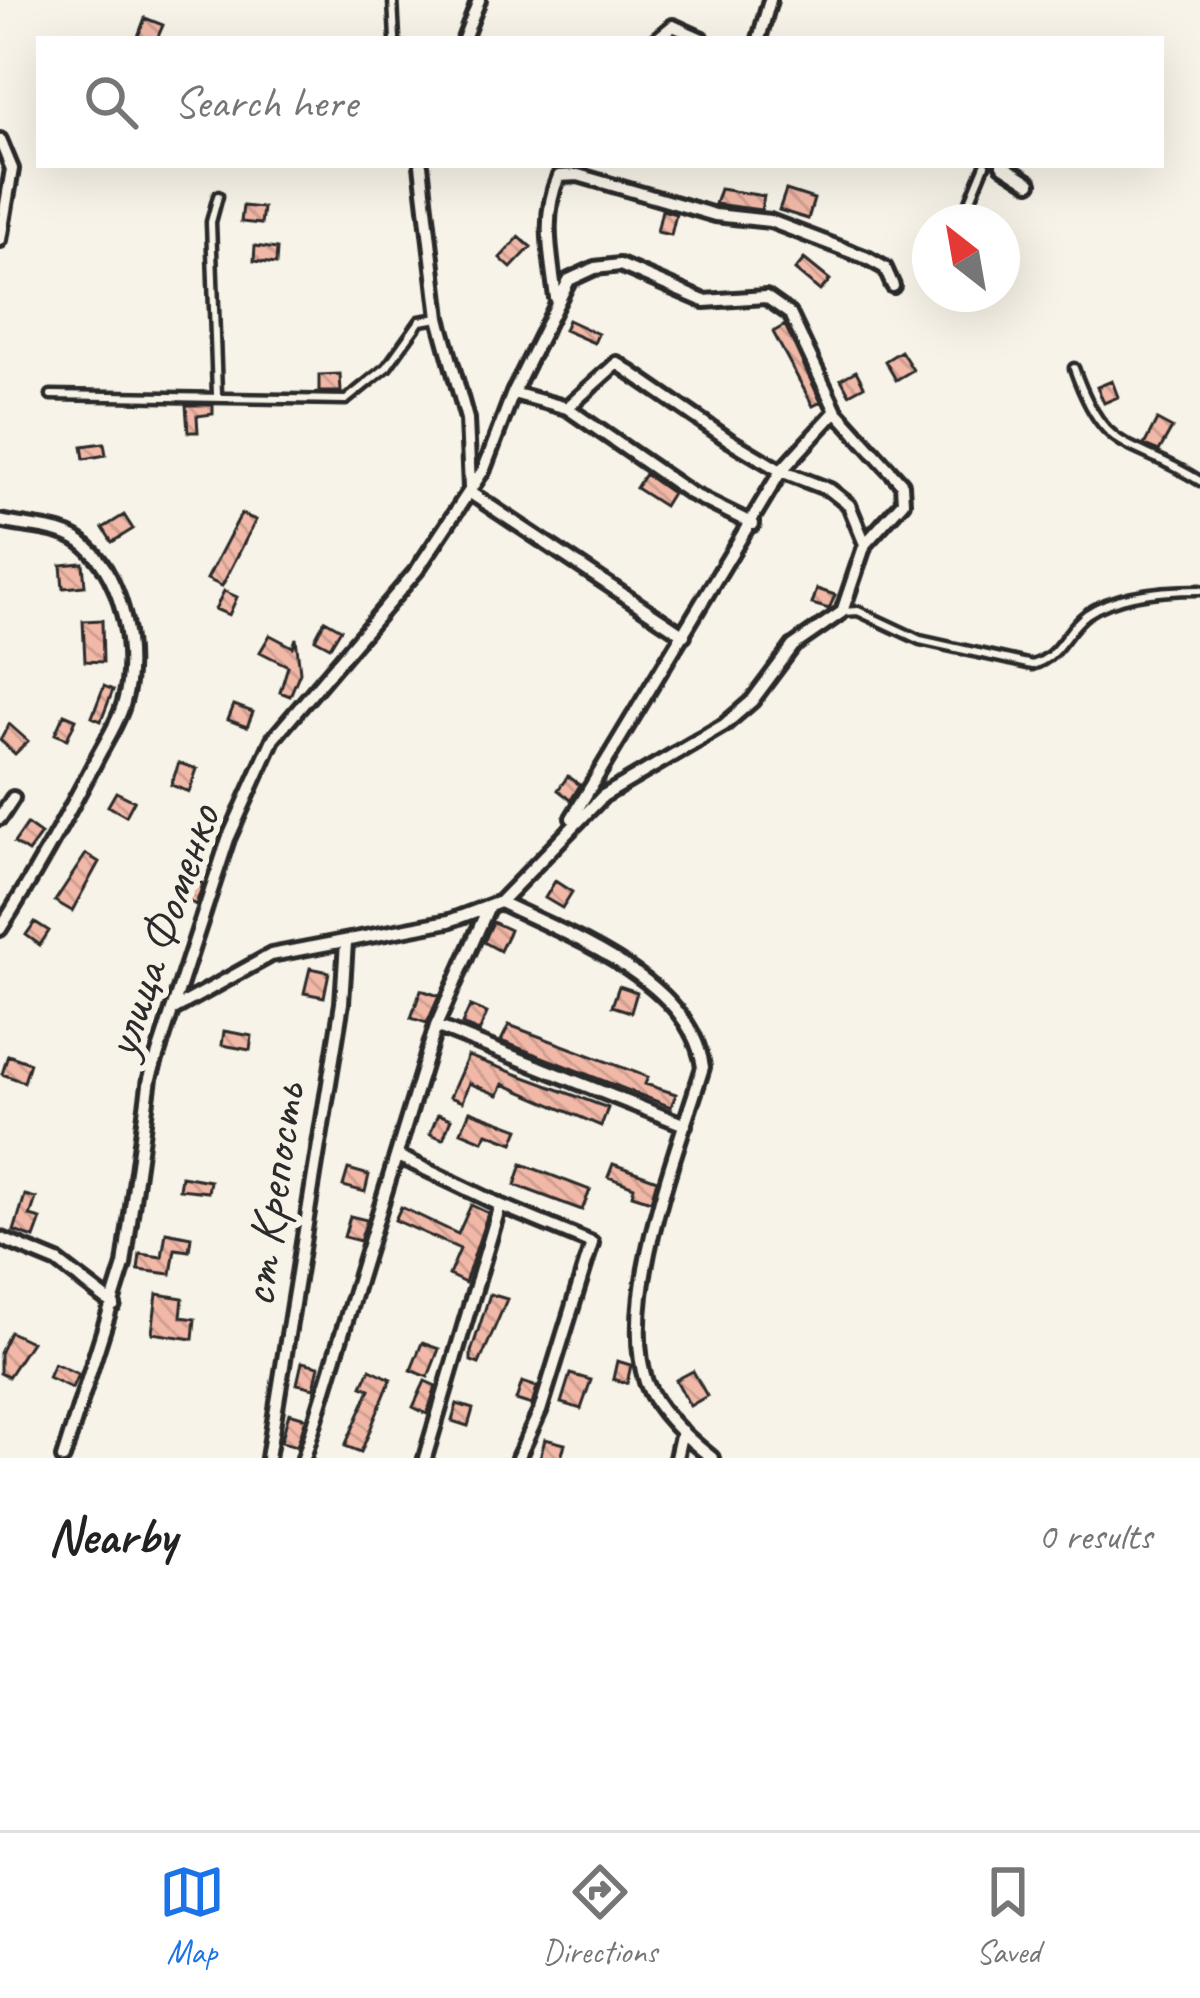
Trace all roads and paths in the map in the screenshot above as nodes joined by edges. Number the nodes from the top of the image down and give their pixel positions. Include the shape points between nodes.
1 (393, 0) edge
2 (479, 0) edge
3 (770, 0) edge
4 (395, 36) edge
5 (465, 36) edge
6 (661, 36) edge
7 (695, 36) edge
8 (760, 36) edge
9 (0, 140) edge
10 (984, 168) edge
11 (1007, 168) edge
12 (418, 169) edge
13 (561, 171) edge
14 (1030, 183) dead end
15 (218, 196) dead end
16 (969, 204) edge
17 (0, 240) edge
18 (893, 286) dead end
19 (556, 302) junction
20 (439, 318) junction
21 (1074, 368) dead end
22 (513, 392) junction
23 (217, 394) junction
24 (51, 395) dead end
25 (567, 408) junction
26 (836, 411) junction
27 (781, 471) junction
28 (1200, 481) edge
29 (470, 492) junction
30 (0, 521) edge
31 (753, 524) junction
32 (865, 544) junction
33 (1200, 590) edge
34 (842, 612) junction
35 (684, 635) junction
36 (13, 798) dead end
37 (0, 818) edge
38 (564, 831) junction
39 (494, 905) junction
40 (0, 928) edge
41 (346, 941) junction
42 (172, 1010) junction
43 (436, 1026) junction
44 (685, 1125) junction
45 (398, 1156) junction
46 (500, 1204) junction
47 (0, 1238) edge
48 (114, 1305) junction
49 (682, 1432) junction
50 (63, 1458) edge
51 (268, 1458) edge
52 (304, 1458) edge
53 (425, 1458) edge
54 (518, 1458) edge
55 (676, 1458) edge
56 (712, 1458) edge

1 - 4 lane
2 - 5 street
3 - 8 street
6 - 7 street via 673,26
9 - 17 street via 12,169
10 - 16 lane
11 - 14 street
12 - 20 street
13 - 18 street via 716,215 770,221 868,258 885,268
13 - 19 street via 547,222
15 - 23 lane via 211,222
19 - 22 street, улица Фоменко
19 - 26 street via 569,280 620,266 704,302 766,297 790,314
20 - 23 lane via 420,321 387,368 346,400
20 - 29 street via 466,419
21 - 28 lane via 1104,432
22 - 25 street
22 - 29 street, улица Фоменко
23 - 24 lane
25 - 27 street via 617,363
25 - 31 street via 690,493
26 - 27 street
26 - 32 street via 902,484 903,502
27 - 31 street
27 - 32 street via 849,505
29 - 35 street
29 - 42 street, улица Фоменко via 418,570 273,739 228,839
30 - 40 street via 86,544 118,602 130,669 124,704
31 - 35 street
32 - 34 street
33 - 34 lane via 1120,600 1086,615 1048,660 1032,665 920,640 858,610
34 - 38 street via 793,646 724,725 604,796
35 - 38 street
36 - 37 street
38 - 39 street
39 - 41 street
39 - 43 street
39 - 44 street via 630,966 683,1022 703,1067
41 - 42 street via 272,955
41 - 51 street, ст Крепость
42 - 48 street, улица Фоменко via 151,1078
43 - 44 street
43 - 45 street
44 - 49 street via 650,1238 640,1324 646,1382
45 - 46 street
45 - 52 street
46 - 53 street
46 - 54 street via 592,1243 541,1411
47 - 48 street via 58,1262
48 - 50 street, улица Фоменко
49 - 55 street
49 - 56 street

